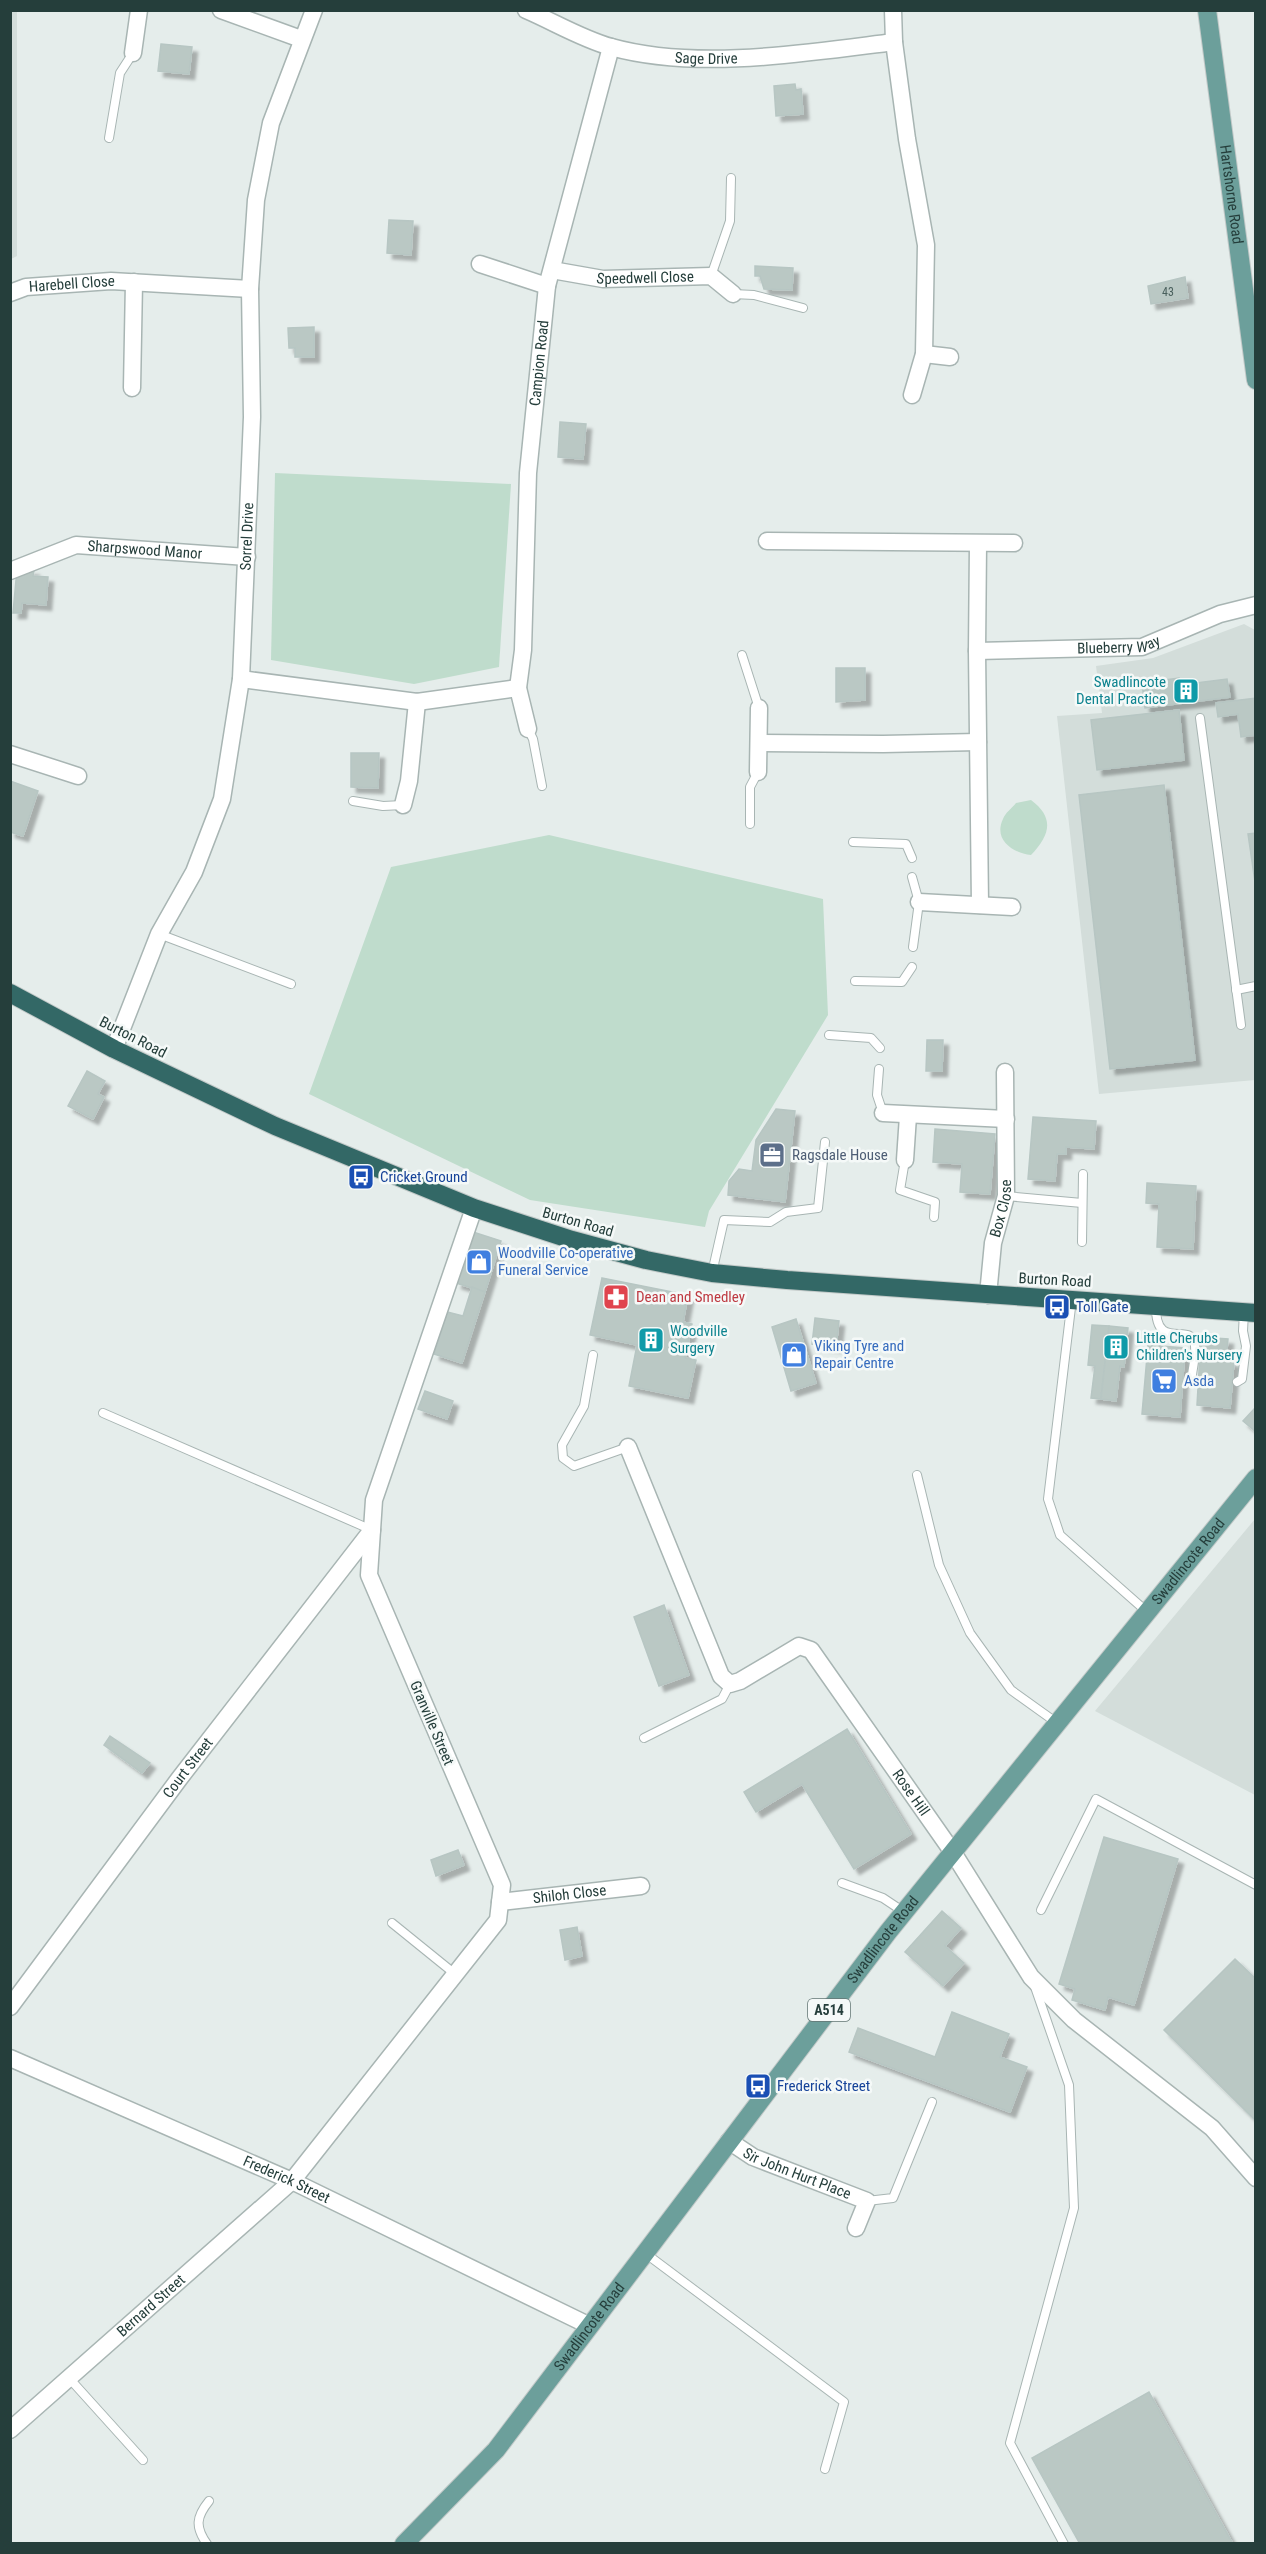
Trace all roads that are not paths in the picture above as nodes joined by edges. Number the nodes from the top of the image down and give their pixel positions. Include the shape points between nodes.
1 (139, 10) edge
2 (220, 10) edge
3 (314, 10) edge
4 (526, 10) edge
5 (893, 10) edge
6 (1207, 10) edge
7 (301, 39) junction
8 (894, 42) junction
9 (610, 47) junction
10 (134, 53) joint
11 (109, 138) dead end
12 (731, 178) dead end
13 (480, 264) dead end
14 (711, 276) junction
15 (550, 278) junction
16 (134, 282) junction
17 (250, 289) junction
18 (10, 293) edge
19 (733, 294) joint
20 (803, 308) dead end
21 (1254, 352) edge
22 (924, 354) junction
23 (950, 357) dead end
24 (1256, 380) edge
25 (132, 388) dead end
26 (912, 395) dead end
27 (766, 541) dead end
28 (1014, 543) dead end
29 (978, 544) junction
30 (247, 557) junction
31 (10, 571) edge
32 (1256, 605) edge
33 (977, 651) junction
34 (742, 655) dead end
35 (241, 680) junction
36 (518, 688) junction
37 (417, 702) junction
38 (759, 708) joint
39 (1200, 718) dead end
40 (528, 729) joint
41 (759, 742) junction
42 (978, 742) junction
43 (10, 754) edge
44 (759, 772) joint
45 (78, 776) dead end
46 (543, 786) dead end
47 (353, 801) dead end
48 (403, 805) joint
49 (750, 824) dead end
50 (853, 842) dead end
51 (912, 858) dead end
52 (912, 878) dead end
53 (919, 902) junction
54 (980, 905) junction
55 (1012, 907) dead end
56 (159, 934) junction
57 (913, 947) dead end
58 (912, 967) dead end
59 (855, 981) dead end
60 (291, 984) dead end
61 (1256, 986) edge
62 (1236, 990) junction
63 (10, 993) edge
64 (1241, 1024) dead end
65 (829, 1035) dead end
66 (880, 1048) dead end
67 (114, 1049) junction
68 (879, 1069) dead end
69 (1005, 1072) dead end
70 (883, 1113) joint
71 (908, 1116) junction
72 (1006, 1119) junction
73 (825, 1142) dead end
74 (905, 1160) joint
75 (1083, 1174) dead end
76 (1006, 1196) junction
77 (1082, 1203) junction
78 (474, 1208) junction
79 (934, 1217) dead end
80 (1082, 1242) dead end
81 (712, 1273) junction
82 (988, 1295) junction
83 (1072, 1299) junction
84 (1156, 1306) junction
85 (1250, 1312) edge
86 (593, 1354) dead end
87 (1192, 1375) dead end
88 (1237, 1382) dead end
89 (104, 1413) dead end
90 (628, 1447) joint
91 (917, 1475) dead end
92 (1256, 1478) edge
93 (372, 1530) junction
94 (1146, 1611) junction
95 (730, 1684) junction
96 (1057, 1723) junction
97 (644, 1738) dead end
98 (954, 1854) junction
99 (842, 1883) dead end
100 (1256, 1885) edge
101 (641, 1886) dead end
102 (500, 1902) junction
103 (1041, 1910) dead end
104 (904, 1912) junction
105 (392, 1923) dead end
106 (455, 1974) junction
107 (1031, 1977) junction
108 (10, 2007) edge
109 (10, 2058) edge
110 (932, 2102) dead end
111 (729, 2141) junction
112 (1256, 2178) edge
113 (292, 2181) junction
114 (867, 2201) junction
115 (856, 2228) dead end
116 (645, 2252) junction
117 (590, 2326) junction
118 (69, 2378) junction
119 (10, 2430) edge
120 (143, 2460) dead end
121 (825, 2469) dead end
122 (209, 2501) dead end
123 (207, 2544) edge
124 (404, 2544) edge
125 (1064, 2544) edge

1 - 10 street
2 - 7 street
3 - 7 street, Sorrel Drive
4 - 9 street, Sage Drive
5 - 8 street
6 - 21 main road, Hartshorne Road
7 - 17 street, Sorrel Drive via 271,123 256,200
8 - 9 street, Sage Drive via 771,57 682,58
8 - 22 street via 926,245
9 - 15 street, Campion Road
10 - 11 lane via 120,73
12 - 14 lane via 730,221
13 - 15 street, Speedwell Close
14 - 15 street, Speedwell Close
14 - 19 street, Speedwell Close
15 - 36 street, Campion Road via 528,473 523,650
16 - 17 street, Harebell Close
16 - 18 street, Harebell Close via 26,287
16 - 25 street, Harebell Close
17 - 30 street, Sorrel Drive via 252,417
19 - 20 lane
21 - 24 main road, Hartshorne Road
22 - 23 street
22 - 26 street
27 - 29 street
28 - 29 street
29 - 33 street
30 - 31 street, Sharpswood Manor via 75,545
30 - 35 street, Sorrel Drive
32 - 33 street, Blueberry Way via 1220,614 1142,647
33 - 42 street
34 - 38 lane
35 - 37 street
35 - 56 street, Sorrel Drive via 222,799 194,872
36 - 37 street
36 - 40 street, Campion Road
37 - 48 street
38 - 41 street
39 - 62 lane
40 - 46 lane
41 - 42 street
41 - 44 street
42 - 54 street
43 - 45 street
44 - 49 lane via 750,787
47 - 48 lane
50 - 51 lane via 906,844
52 - 53 lane
53 - 54 street
53 - 57 lane
54 - 55 street
56 - 60 lane
56 - 67 street, Sorrel Drive
58 - 59 lane via 903,982
61 - 62 lane
62 - 64 lane
63 - 67 highway, Burton Road
65 - 66 lane via 871,1038
67 - 78 highway, Burton Road via 274,1126
68 - 70 lane via 878,1095
69 - 72 street, Box Close
70 - 71 street
71 - 72 street
71 - 74 street
72 - 76 street, Box Close
73 - 81 lane via 818,1209 786,1212 770,1222 724,1220
74 - 79 lane via 900,1190 935,1202
75 - 77 lane
76 - 77 lane
76 - 82 street, Box Close via 993,1243
77 - 80 lane
78 - 81 highway, Burton Road via 635,1258
78 - 93 street, Granville Street via 374,1500
81 - 82 highway, Burton Road
82 - 83 highway, Burton Road
83 - 84 highway, Burton Road
83 - 94 lane via 1048,1499 1060,1536
84 - 85 highway, Burton Road
84 - 87 lane via 1159,1329 1192,1339
85 - 88 lane via 1243,1331 1246,1346 1242,1379
86 - 90 lane via 584,1406 562,1445 563,1458 574,1466
89 - 93 lane
90 - 95 street via 712,1656 721,1676
91 - 96 lane via 939,1566 970,1633 1011,1690
92 - 94 main road, Swadlincote Road / A514
93 - 102 street, Granville Street via 369,1575 502,1885
93 - 108 street, Court Street via 179,1779
94 - 96 main road, Swadlincote Road / A514
95 - 97 lane via 722,1699
95 - 98 street, Rose Hill via 799,1646 811,1650
96 - 98 main road, Swadlincote Road / A514
98 - 104 main road, Swadlincote Road / A514
98 - 107 street, Rose Hill
99 - 104 lane via 883,1898
100 - 103 lane via 1096,1799
101 - 102 street, Shiloh Close
102 - 106 street, Granville Street via 498,1920
104 - 111 main road, Swadlincote Road / A514
105 - 106 lane
106 - 113 street, Granville Street
107 - 112 street, Rose Hill via 1074,2020 1212,2127
107 - 125 lane via 1069,2085 1074,2208 1010,2443
109 - 113 street, Frederick Street
110 - 114 lane, Sir John Hurt Place via 893,2198
111 - 114 street, Sir John Hurt Place via 753,2157
111 - 116 main road, Swadlincote Road / A514
113 - 117 street, Frederick Street
113 - 118 street, Bernard Street
114 - 115 street, Sir John Hurt Place
116 - 117 main road, Swadlincote Road / A514
116 - 121 lane via 844,2402
117 - 124 main road, Swadlincote Road / A514 via 496,2450
118 - 119 street, Bernard Street
118 - 120 lane
122 - 123 lane via 197,2525

